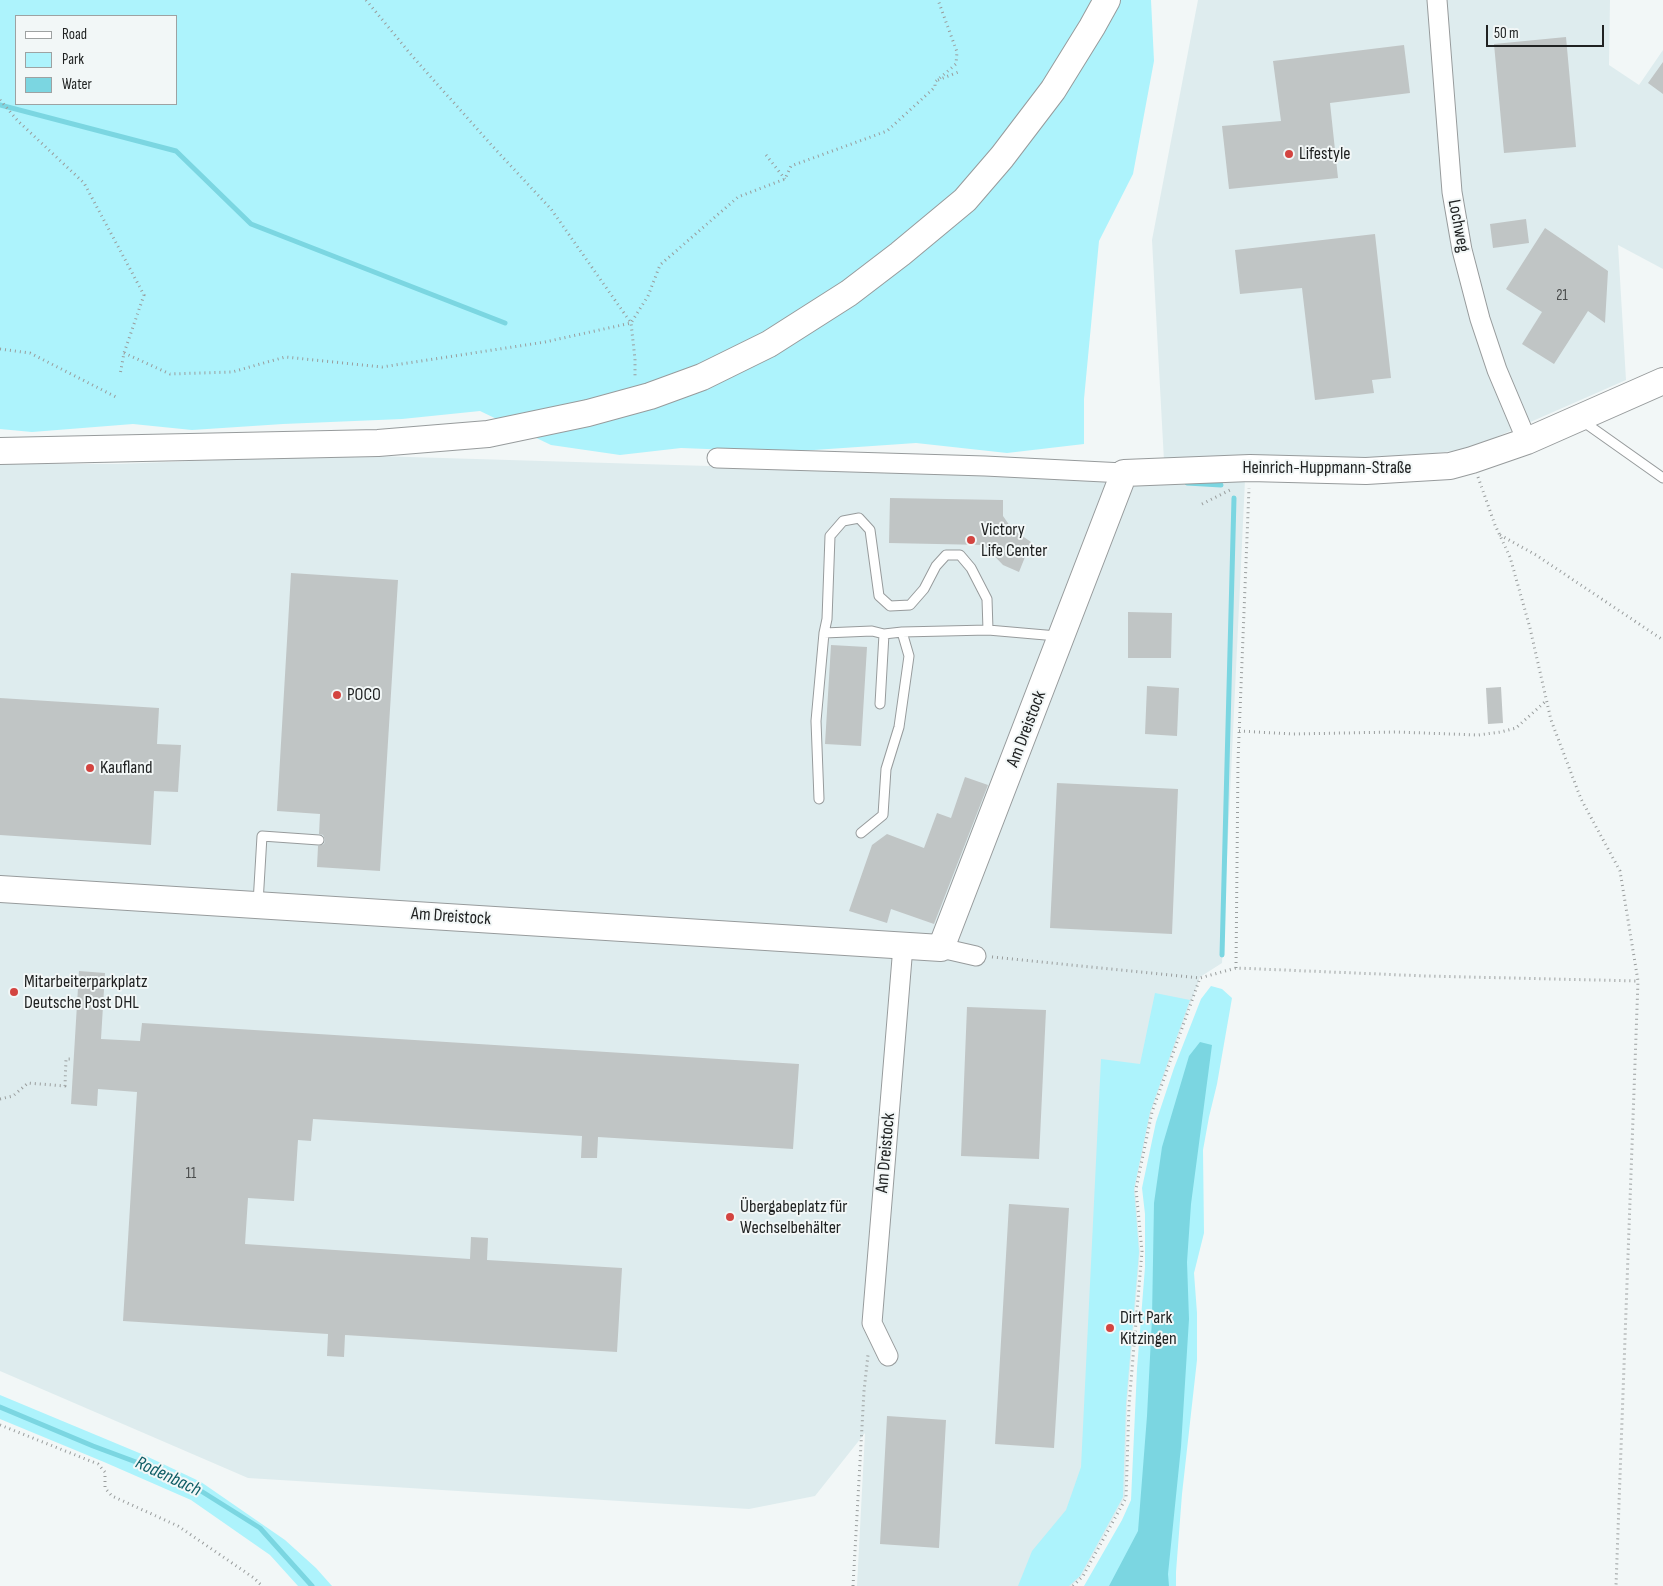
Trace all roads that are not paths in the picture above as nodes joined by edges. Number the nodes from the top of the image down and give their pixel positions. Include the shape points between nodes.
1 (1107, 0) edge
2 (1436, 0) edge
3 (1663, 381) edge
4 (1579, 418) junction
5 (1527, 441) junction
6 (0, 451) edge
7 (717, 458) dead end
8 (1124, 473) junction
9 (1663, 478) edge
10 (988, 630) junction
11 (902, 632) junction
12 (824, 633) junction
13 (884, 634) junction
14 (1063, 636) junction
15 (880, 704) dead end
16 (819, 799) dead end
17 (861, 833) dead end
18 (318, 840) dead end
19 (0, 889) edge
20 (258, 906) junction
21 (903, 946) junction
22 (941, 948) junction
23 (976, 956) road end
24 (888, 1356) dead end

1 - 6 street via 1053,90 965,200 849,293 769,344 702,377 588,413 497,432 460,436 378,443
2 - 5 street, Lochweg via 1452,192 1462,250 1491,353
3 - 4 street, Heinrich-Huppmann-Straße
4 - 5 street, Heinrich-Huppmann-Straße
4 - 9 lane
5 - 8 street, Heinrich-Huppmann-Straße via 1450,466 1366,472 1250,468
7 - 8 street
8 - 14 street, Am Dreistock
10 - 11 lane
10 - 12 lane via 987,599 971,568 960,555 946,555 910,605 890,606 879,596 870,530 859,518 843,520 830,536
10 - 14 lane
11 - 13 lane
11 - 17 lane via 909,656 900,727 886,768 883,815
12 - 13 lane via 872,631
12 - 16 lane via 816,721
13 - 15 lane
14 - 22 street, Am Dreistock
18 - 20 lane via 262,836
19 - 20 street, Am Dreistock
20 - 21 street, Am Dreistock
21 - 22 street, Am Dreistock
21 - 24 street, Am Dreistock via 872,1323
22 - 23 street

